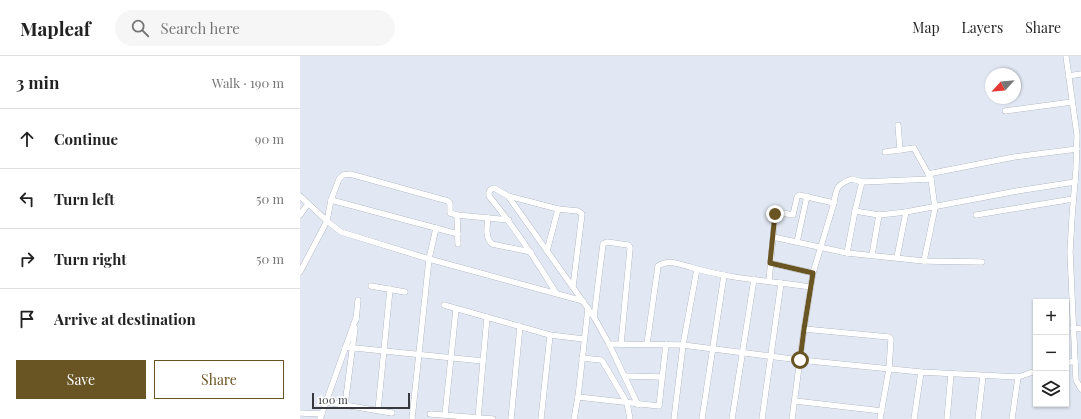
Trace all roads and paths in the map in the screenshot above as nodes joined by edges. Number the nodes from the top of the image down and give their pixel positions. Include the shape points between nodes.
1 (1066, 56) edge
2 (1081, 74) edge
3 (1068, 76) junction
4 (1072, 102) junction
5 (1004, 111) dead end
6 (898, 125) dead end
7 (1079, 135) edge
8 (1077, 149) junction
9 (900, 150) junction
10 (885, 152) dead end
11 (1079, 169) edge
12 (930, 177) junction
13 (862, 182) junction
14 (1075, 182) junction
15 (300, 196) edge
16 (508, 196) junction
17 (807, 196) junction
18 (1073, 199) junction
19 (331, 200) junction
20 (834, 203) junction
21 (308, 204) junction
22 (935, 208) junction
23 (558, 209) junction
24 (855, 211) junction
25 (906, 212) junction
26 (300, 215) edge
27 (457, 215) junction
28 (879, 215) junction
29 (976, 215) dead end
30 (488, 218) junction
31 (508, 220) junction
32 (326, 221) junction
33 (436, 228) junction
34 (458, 234) junction
35 (773, 237) junction
36 (797, 242) junction
37 (458, 244) dead end
38 (821, 247) junction
39 (547, 251) junction
40 (531, 252) junction
41 (847, 253) junction
42 (872, 255) junction
43 (897, 257) junction
44 (429, 260) junction
45 (924, 261) junction
46 (982, 262) dead end
47 (770, 263) junction
48 (697, 269) junction
49 (300, 272) edge
50 (813, 273) junction
51 (724, 275) junction
52 (754, 279) junction
53 (768, 281) junction
54 (782, 282) junction
55 (370, 286) dead end
56 (811, 286) junction
57 (573, 287) junction
58 (390, 289) junction
59 (405, 292) dead end
60 (556, 293) junction
61 (358, 300) dead end
62 (582, 301) junction
63 (444, 305) dead end
64 (588, 308) junction
65 (456, 309) junction
66 (487, 317) junction
67 (594, 317) junction
68 (356, 318) junction
69 (520, 326) junction
70 (1073, 328) junction
71 (804, 329) junction
72 (1081, 329) edge
73 (550, 335) junction
74 (584, 339) junction
75 (609, 344) junction
76 (621, 344) junction
77 (647, 344) junction
78 (666, 344) junction
79 (683, 345) junction
80 (345, 347) junction
81 (352, 348) junction
82 (712, 349) junction
83 (384, 351) junction
84 (742, 352) junction
85 (418, 355) junction
86 (770, 356) junction
87 (451, 358) junction
88 (582, 358) junction
89 (800, 360) junction
90 (483, 361) junction
91 (1075, 361) junction
92 (1069, 362) edge
93 (889, 369) junction
94 (921, 372) junction
95 (1033, 372) edge
96 (951, 374) junction
97 (626, 376) junction
98 (983, 376) junction
99 (662, 377) junction
100 (1018, 377) junction
101 (1081, 390) edge
102 (578, 397) junction
103 (794, 401) junction
104 (326, 402) junction
105 (627, 403) junction
106 (345, 405) junction
107 (638, 405) junction
108 (378, 410) junction
109 (882, 411) junction
110 (300, 412) edge
111 (392, 413) dead end
112 (430, 414) dead end
113 (445, 415) junction
114 (321, 416) edge
115 (478, 418) junction
116 (412, 419) edge
117 (493, 419) edge
118 (511, 419) edge
119 (541, 419) edge
120 (574, 419) edge
121 (630, 419) edge
122 (674, 419) edge
123 (702, 419) edge
124 (732, 419) edge
125 (762, 419) edge
126 (792, 419) edge
127 (880, 419) edge
128 (914, 419) edge
129 (947, 419) edge
130 (978, 419) edge
131 (1012, 419) edge

1 - 3 street
2 - 3 street
3 - 4 street
4 - 5 street
4 - 7 street
6 - 9 street
7 - 8 street
8 - 11 street
8 - 12 street via 1014,157
9 - 10 street
9 - 12 street via 914,148
11 - 14 street
12 - 13 street
12 - 22 street
13 - 20 street via 852,179 840,184 836,189
13 - 24 street
14 - 18 street
14 - 22 street
15 - 21 street
16 - 23 street
16 - 31 street via 494,188 488,192
16 - 39 street
17 - 20 street
17 - 35 street via 797,196 793,215 777,212 775,214
17 - 36 street
18 - 29 street
18 - 70 street via 1070,252
19 - 27 street via 339,179 350,174 448,201 450,213
19 - 32 street
19 - 33 street
20 - 38 street
21 - 26 street
21 - 32 street
22 - 25 street
22 - 45 street
23 - 39 street
23 - 57 street via 578,211 582,214
24 - 28 street
24 - 41 street
25 - 28 street
25 - 43 street
27 - 30 street
27 - 34 street
28 - 42 street
30 - 31 street
30 - 40 street via 489,242
31 - 40 street
32 - 44 street via 341,232
32 - 49 street
33 - 34 street
33 - 44 street
34 - 37 street
35 - 36 street
35 - 47 street
36 - 38 street
38 - 41 street
38 - 50 street
39 - 57 street
40 - 60 street
41 - 42 street
42 - 43 street
43 - 45 street
44 - 60 street
44 - 85 street
45 - 46 street
47 - 50 street
47 - 53 street
48 - 51 street
48 - 77 street via 672,262 658,266
48 - 79 street
50 - 56 street
51 - 52 street
51 - 82 street
52 - 53 street
52 - 84 street
53 - 54 street
54 - 56 street
54 - 86 street
55 - 58 street
56 - 71 street
57 - 62 street
58 - 59 street
58 - 83 street
60 - 62 street
61 - 68 street
62 - 64 street
63 - 65 street
64 - 67 street
64 - 74 street
65 - 66 street
65 - 87 street
66 - 69 street
66 - 90 street
67 - 75 street
67 - 76 street via 603,244 606,242 628,245 630,249
68 - 80 street
68 - 81 street
69 - 73 street
69 - 118 street
70 - 72 street
70 - 91 street
71 - 89 street
71 - 93 street via 889,337 892,341
73 - 74 street
73 - 119 street
74 - 88 street
75 - 76 street
75 - 97 street
76 - 77 street
77 - 78 street
78 - 79 street
78 - 99 street
79 - 82 street
79 - 122 street
80 - 81 street
80 - 104 street
81 - 83 street
81 - 106 street
82 - 84 street
82 - 123 street
83 - 85 street
83 - 108 street
84 - 86 street
84 - 124 street
85 - 87 street
85 - 116 street
86 - 89 street
86 - 125 street
87 - 90 street
87 - 113 street
88 - 102 street
88 - 105 street via 602,361
89 - 93 street
89 - 103 street
90 - 115 street
91 - 92 street
91 - 101 street via 1076,380
93 - 94 street
93 - 109 street
94 - 96 street
94 - 128 street
95 - 100 street
96 - 98 street
96 - 129 street
97 - 99 street
97 - 107 street
98 - 100 street
98 - 130 street
99 - 107 street via 659,406
100 - 131 street
102 - 105 street
102 - 120 street
103 - 109 street
103 - 126 street
104 - 106 street
104 - 114 street
105 - 107 street
105 - 121 street
106 - 108 street
108 - 111 street
109 - 127 street
110 - 114 street
112 - 113 street
113 - 115 street
115 - 117 street

